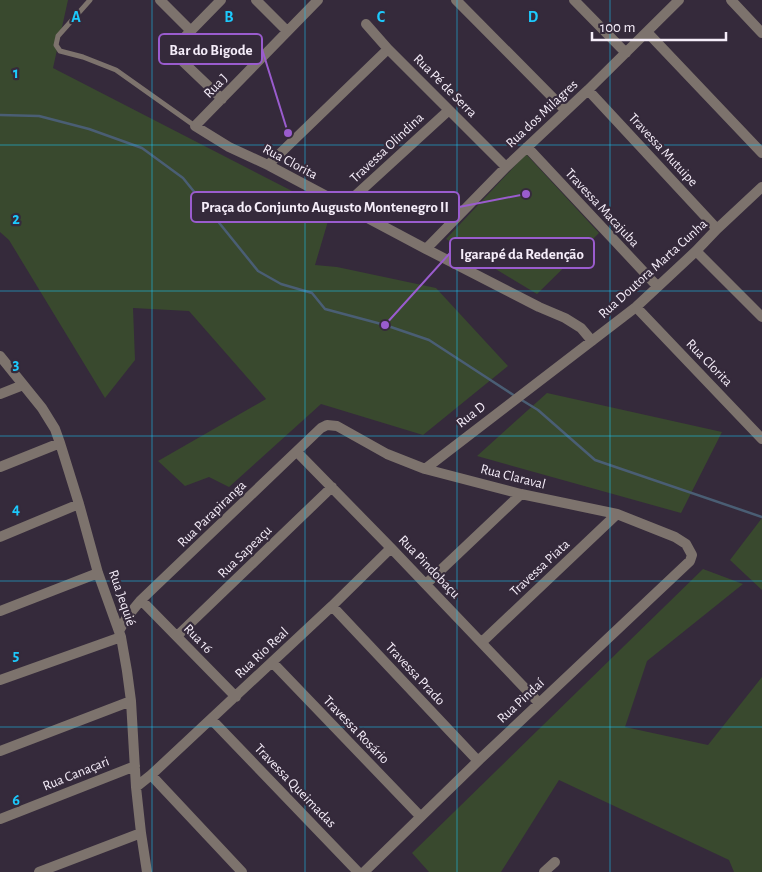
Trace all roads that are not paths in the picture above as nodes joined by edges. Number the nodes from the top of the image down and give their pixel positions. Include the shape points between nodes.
1 (90, 0) edge
2 (160, 0) edge
3 (221, 0) edge
4 (256, 0) edge
5 (318, 0) edge
6 (456, 0) edge
7 (574, 0) edge
8 (679, 0) edge
9 (731, 0) edge
10 (366, 24) dead end
11 (191, 31) junction
12 (287, 31) junction
13 (646, 32) junction
14 (762, 33) edge
15 (388, 49) junction
16 (626, 53) junction
17 (588, 90) junction
18 (222, 99) junction
19 (449, 110) junction
20 (565, 110) junction
21 (195, 126) junction
22 (527, 148) junction
23 (762, 153) edge
24 (268, 166) junction
25 (506, 167) junction
26 (760, 192) edge
27 (344, 206) junction
28 (717, 229) junction
29 (426, 249) junction
30 (696, 251) junction
31 (657, 286) junction
32 (636, 307) junction
33 (762, 317) edge
34 (592, 341) junction
35 (0, 356) edge
36 (534, 384) joint
37 (23, 385) junction
38 (0, 394) edge
39 (331, 425) joint
40 (762, 439) edge
41 (60, 443) junction
42 (297, 452) junction
43 (0, 467) edge
44 (425, 469) junction
45 (332, 487) junction
46 (521, 494) junction
47 (79, 504) junction
48 (617, 514) junction
49 (0, 537) edge
50 (391, 548) junction
51 (690, 550) joint
52 (98, 573) junction
53 (426, 584) junction
54 (141, 600) junction
55 (332, 606) junction
56 (0, 611) edge
57 (120, 634) junction
58 (177, 636) junction
59 (482, 642) junction
60 (272, 662) junction
61 (0, 680) edge
62 (236, 696) junction
63 (131, 701) junction
64 (539, 703) junction
65 (211, 719) junction
66 (0, 751) edge
67 (478, 760) junction
68 (135, 766) junction
69 (150, 776) junction
70 (136, 787) junction
71 (420, 816) junction
72 (0, 819) edge
73 (141, 833) junction
74 (555, 862) dead end
75 (39, 872) edge
76 (147, 872) edge
77 (242, 872) edge
78 (358, 872) edge
79 (364, 872) edge
80 (544, 872) edge

1 - 21 lane, Rua Clorita via 58,36 56,45 60,51 116,70
2 - 11 street
3 - 11 street
4 - 12 street
5 - 12 street, Rua J
6 - 20 street
7 - 16 street
8 - 13 street, Rua dos Milagres
9 - 14 street
10 - 15 street, Rua Pé de Serra
11 - 18 street via 177,45 178,57
12 - 18 street, Rua J
13 - 16 street, Rua dos Milagres
13 - 23 street
15 - 19 street, Rua Pé de Serra
15 - 24 street
16 - 17 street, Rua dos Milagres
17 - 20 street, Rua dos Milagres
17 - 28 street, Travessa Mutuipe
18 - 21 street, Rua J
19 - 25 street, Rua Pé de Serra
19 - 27 street, Travessa Olindina
20 - 22 street, Rua dos Milagres
21 - 24 street, Rua Clorita
22 - 25 street, Rua dos Milagres
22 - 31 street, Travessa Macajuba
24 - 27 street, Rua Clorita
25 - 29 street, Rua dos Milagres
26 - 28 street, Rua Doutora Marta Cunha
27 - 29 street, Rua Clorita
28 - 30 street, Rua Doutora Marta Cunha
29 - 34 street, Rua Clorita via 565,318 581,328
30 - 31 street, Rua Doutora Marta Cunha
30 - 33 street
31 - 32 street, Rua Doutora Marta Cunha
32 - 34 street, Rua Doutora Marta Cunha
32 - 40 street, Rua Clorita
34 - 36 street, Rua Doutora Marta Cunha
35 - 37 street, Rua Jequié
36 - 44 street, Rua D
37 - 38 street
37 - 41 street, Rua Jequié via 42,408
39 - 42 street, Rua Parapiranga via 321,428
39 - 44 street, Rua Claraval via 387,454
41 - 43 street
41 - 47 street, Rua Jequié
42 - 45 street, Rua Pindobaçu
42 - 54 street, Rua Parapiranga
44 - 46 street, Rua Claraval
45 - 50 street, Rua Pindobaçu
45 - 58 street, Rua Sapeaçu
46 - 48 street, Rua Claraval
46 - 53 street
47 - 49 street
47 - 52 street, Rua Jequié
48 - 51 street, Rua Claraval via 675,537
48 - 59 street, Travessa Piata
50 - 53 street, Rua Pindobaçu
50 - 55 street, Rua Rio Real
51 - 64 street, Rua Pindaí via 690,561
52 - 56 street
52 - 57 street, Rua Jequié
53 - 59 street, Rua Pindobaçu
54 - 57 street, Rua Parapiranga via 127,617
54 - 58 street, Rua 16
55 - 60 street, Rua Rio Real
55 - 67 street, Travessa Prado
57 - 61 street
57 - 63 street, Rua Jequié
58 - 62 street, Rua 16
59 - 64 street, Rua Pindobaçu
60 - 62 street, Rua Rio Real
60 - 71 street, Travessa Rosário
62 - 65 street, Rua Rio Real
63 - 66 street
63 - 68 street, Rua Jequié
64 - 67 street, Rua Pindaí
65 - 69 street, Rua Rio Real
65 - 78 street, Travessa Queimadas
67 - 71 street, Rua Pindaí
68 - 70 street, Rua Jequié
68 - 72 street, Rua Canaçari
69 - 70 street, Rua Rio Real
69 - 77 street
70 - 73 street, Rua Jequié
71 - 79 street, Rua Pindaí
73 - 75 street
73 - 76 street, Rua Jequié
74 - 80 street

